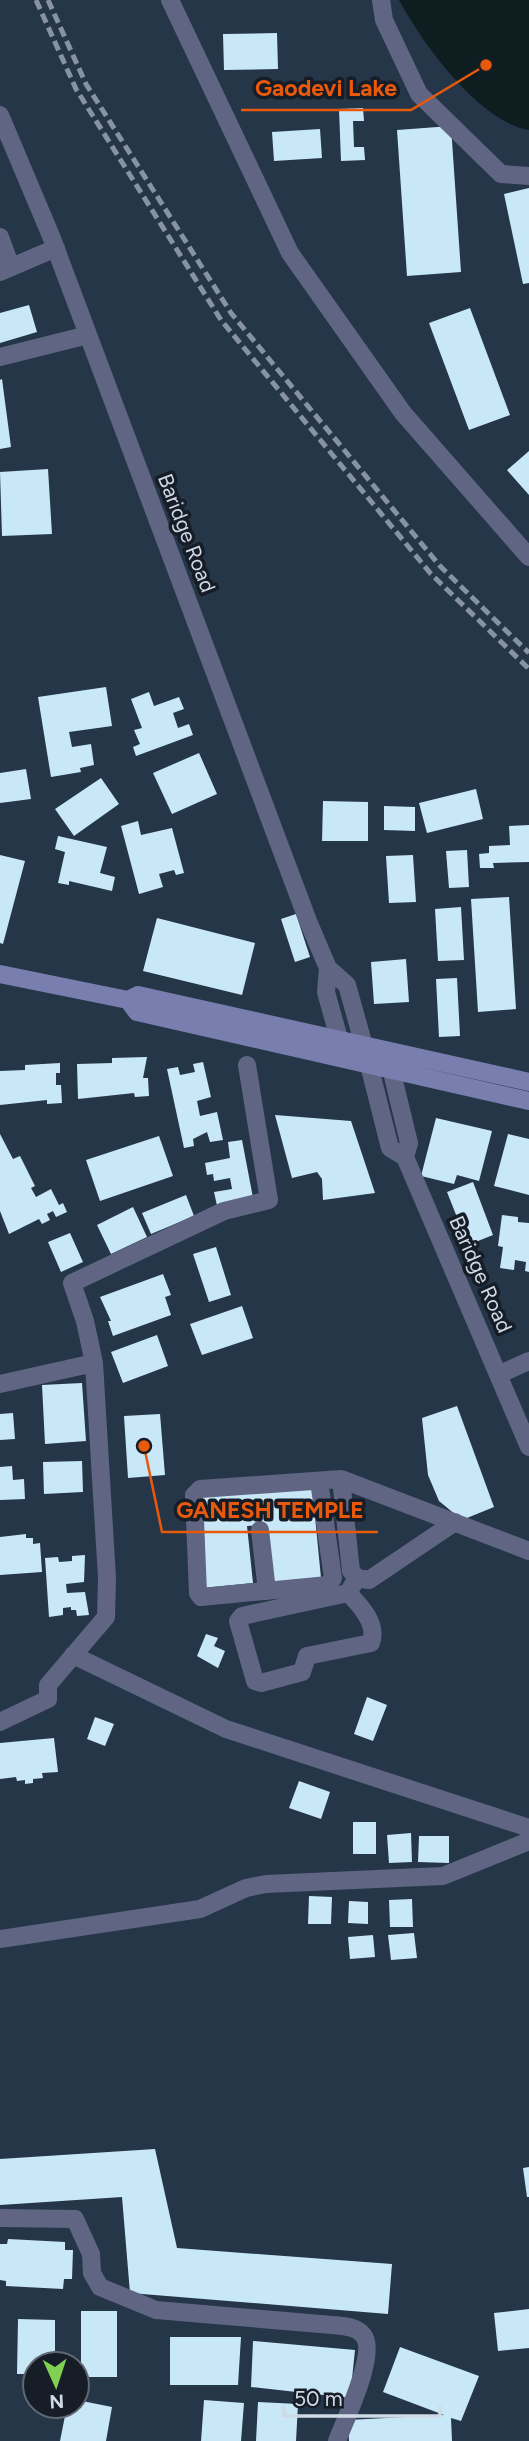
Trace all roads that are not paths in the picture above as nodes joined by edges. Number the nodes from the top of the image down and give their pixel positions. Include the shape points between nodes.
1 (170, 0) edge
2 (381, 0) edge
3 (0, 115) edge
4 (529, 176) edge
5 (0, 237) edge
6 (56, 248) junction
7 (5, 270) edge
8 (88, 335) junction
9 (0, 357) edge
10 (529, 556) edge
11 (328, 968) junction
12 (0, 974) edge
13 (128, 1000) junction
14 (340, 1041) junction
15 (365, 1046) junction
16 (387, 1051) junction
17 (346, 1062) junction
18 (247, 1065) dead end
19 (370, 1067) junction
20 (391, 1072) junction
21 (529, 1082) edge
22 (529, 1101) edge
23 (405, 1157) junction
24 (529, 1361) edge
25 (94, 1363) junction
26 (500, 1374) junction
27 (0, 1384) edge
28 (529, 1447) edge
29 (341, 1479) junction
30 (319, 1481) junction
31 (455, 1522) junction
32 (260, 1530) dead end
33 (529, 1551) edge
34 (353, 1585) junction
35 (267, 1591) junction
36 (74, 1655) junction
37 (0, 1722) edge
38 (529, 1828) edge
39 (529, 1840) edge
40 (0, 1939) edge
41 (0, 2218) edge
42 (337, 2441) edge

1 - 10 street via 290,253 403,413
2 - 4 street via 384,20 419,94 500,174
3 - 6 street, Baridge Road
5 - 7 street
6 - 7 street
6 - 8 street, Baridge Road
8 - 9 street
8 - 11 street, Baridge Road
11 - 14 street via 326,992
11 - 15 street via 347,985
12 - 13 main road
13 - 14 main road via 138,995
13 - 17 main road via 137,1012
14 - 15 main road
14 - 17 street
15 - 16 main road
15 - 19 street
16 - 20 street
16 - 21 main road
17 - 19 main road
18 - 25 street via 269,1200 224,1211 72,1283
19 - 20 main road
19 - 23 street via 390,1148
20 - 22 main road
20 - 23 street via 409,1143
23 - 26 street, Baridge Road
24 - 26 street
25 - 27 street
25 - 36 street via 106,1617
26 - 28 street, Baridge Road
29 - 30 street
29 - 31 street
29 - 34 street
30 - 35 street via 333,1578 328,1585
30 - 35 street via 200,1489 194,1495 201,1597
31 - 33 street
31 - 34 street via 369,1580
32 - 35 street
34 - 34 street via 242,1616 238,1621 255,1681 302,1672 307,1656 371,1643 368,1618
36 - 37 street via 48,1685 48,1699
36 - 38 street via 226,1730
39 - 40 street via 443,1876 266,1884 200,1909
41 - 42 street via 75,2219 100,2287 156,2310 351,2327 363,2334 368,2344 365,2366

